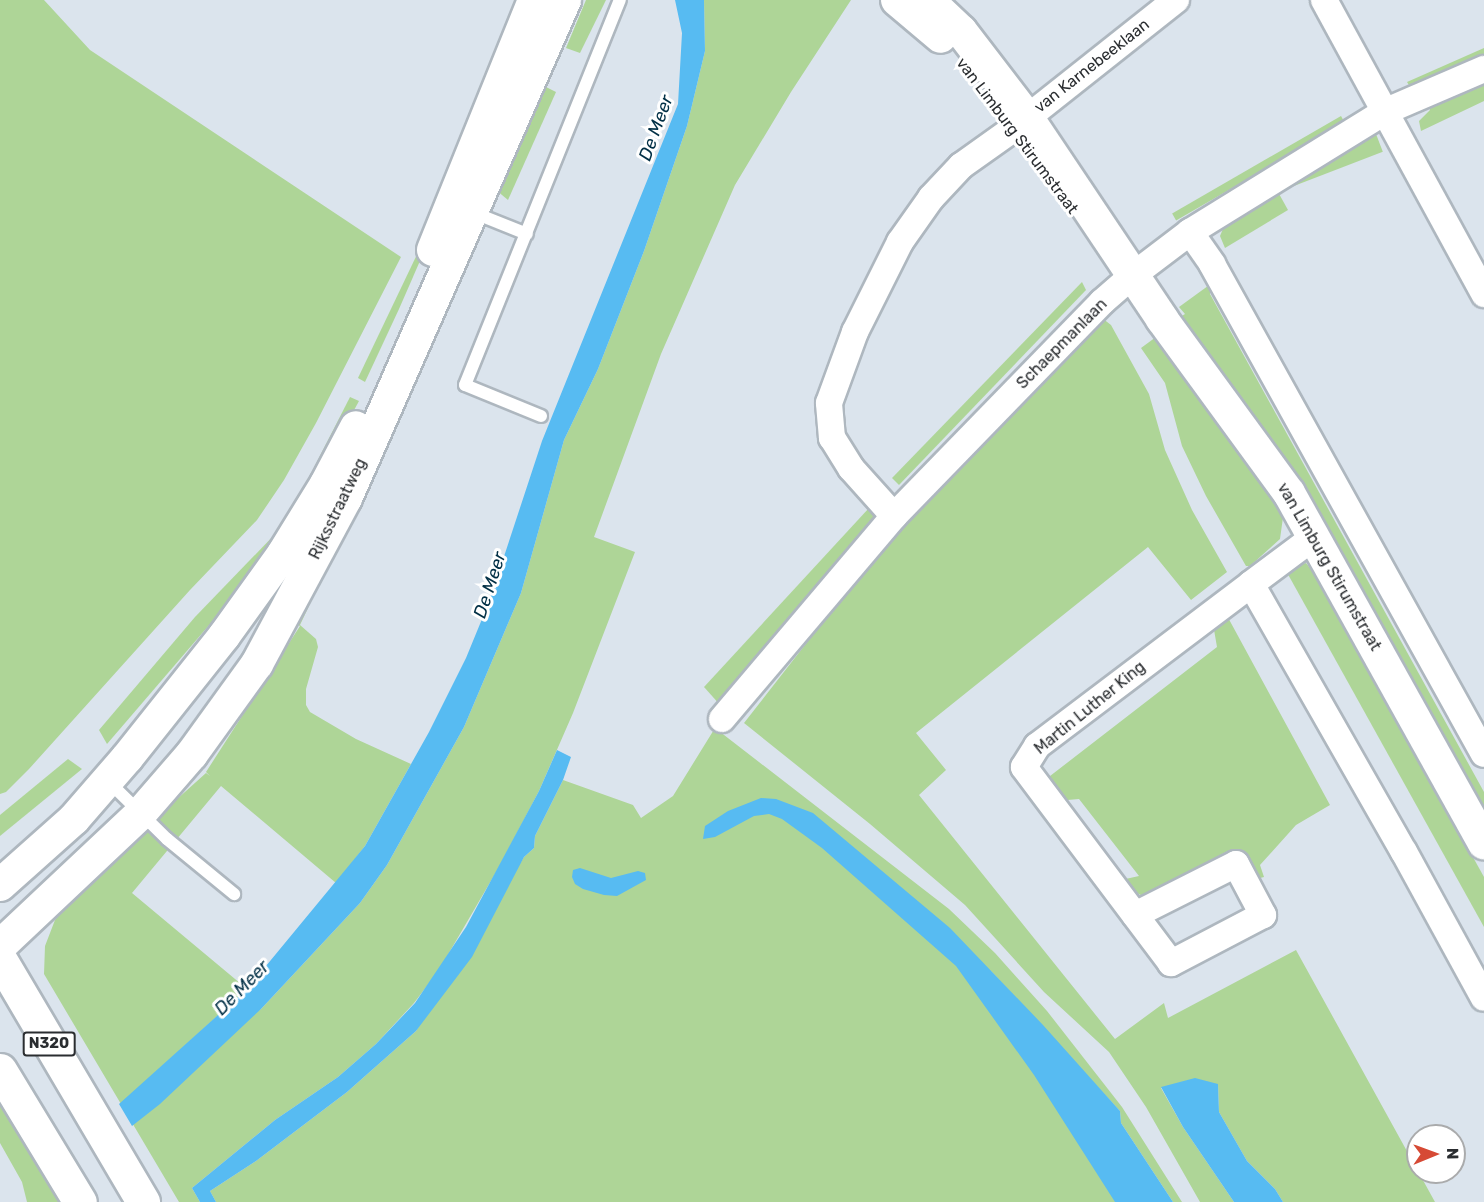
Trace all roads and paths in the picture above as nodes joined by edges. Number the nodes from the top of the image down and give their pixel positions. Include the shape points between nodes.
1 (534, 0) edge
2 (565, 0) edge
3 (620, 0) edge
4 (897, 0) edge
5 (928, 0) edge
6 (1176, 0) edge
7 (1324, 0) edge
8 (1484, 69) edge
9 (1384, 112) junction
10 (1020, 123) junction
11 (462, 208) junction
12 (1190, 232) junction
13 (527, 234) junction
14 (1132, 276) junction
15 (1484, 294) edge
16 (541, 416) dead end
17 (894, 516) junction
18 (1314, 537) junction
19 (1251, 584) junction
20 (722, 718) dead end
21 (1484, 754) edge
22 (108, 781) junction
23 (140, 814) junction
24 (1484, 843) edge
25 (0, 885) edge
26 (234, 894) dead end
27 (1135, 915) junction
28 (0, 946) edge
29 (0, 959) edge
30 (1484, 998) edge
31 (0, 1070) edge
32 (80, 1202) edge
33 (143, 1202) edge

1 - 11 street, Rijksstraatweg
2 - 11 street, Rijksstraatweg
3 - 13 lane
4 - 10 street, van Limburg Stirumstraat via 937,33
5 - 10 street, van Limburg Stirumstraat via 961,31
6 - 10 street, van Karnebeeklaan
7 - 9 street
8 - 9 street, Schaepmanlaan
9 - 12 street, Schaepmanlaan
9 - 15 street
10 - 14 street, van Limburg Stirumstraat
10 - 17 street, van Karnebeeklaan via 961,166 931,198 900,242 855,332 829,403 832,438 851,468
11 - 13 lane
11 - 22 street, Rijksstraatweg via 326,484 256,592
11 - 23 street, Rijksstraatweg via 346,498 257,664 192,754
12 - 14 street, Schaepmanlaan
12 - 21 street via 1218,275
13 - 16 lane via 465,385
14 - 17 street, Schaepmanlaan
14 - 18 street, van Limburg Stirumstraat via 1289,493
17 - 20 street, Schaepmanlaan
18 - 19 street, Martin Luther King
18 - 24 street, van Limburg Stirumstraat
19 - 27 street, Martin Luther King via 1037,746 1023,767
19 - 30 street
22 - 23 lane
22 - 25 street, Rijksstraatweg via 74,819
23 - 26 lane
23 - 28 street, Rijksstraatweg
27 - 27 street, Martin Luther King via 1171,963 1263,915 1236,864
29 - 33 highway, N320
31 - 32 highway

